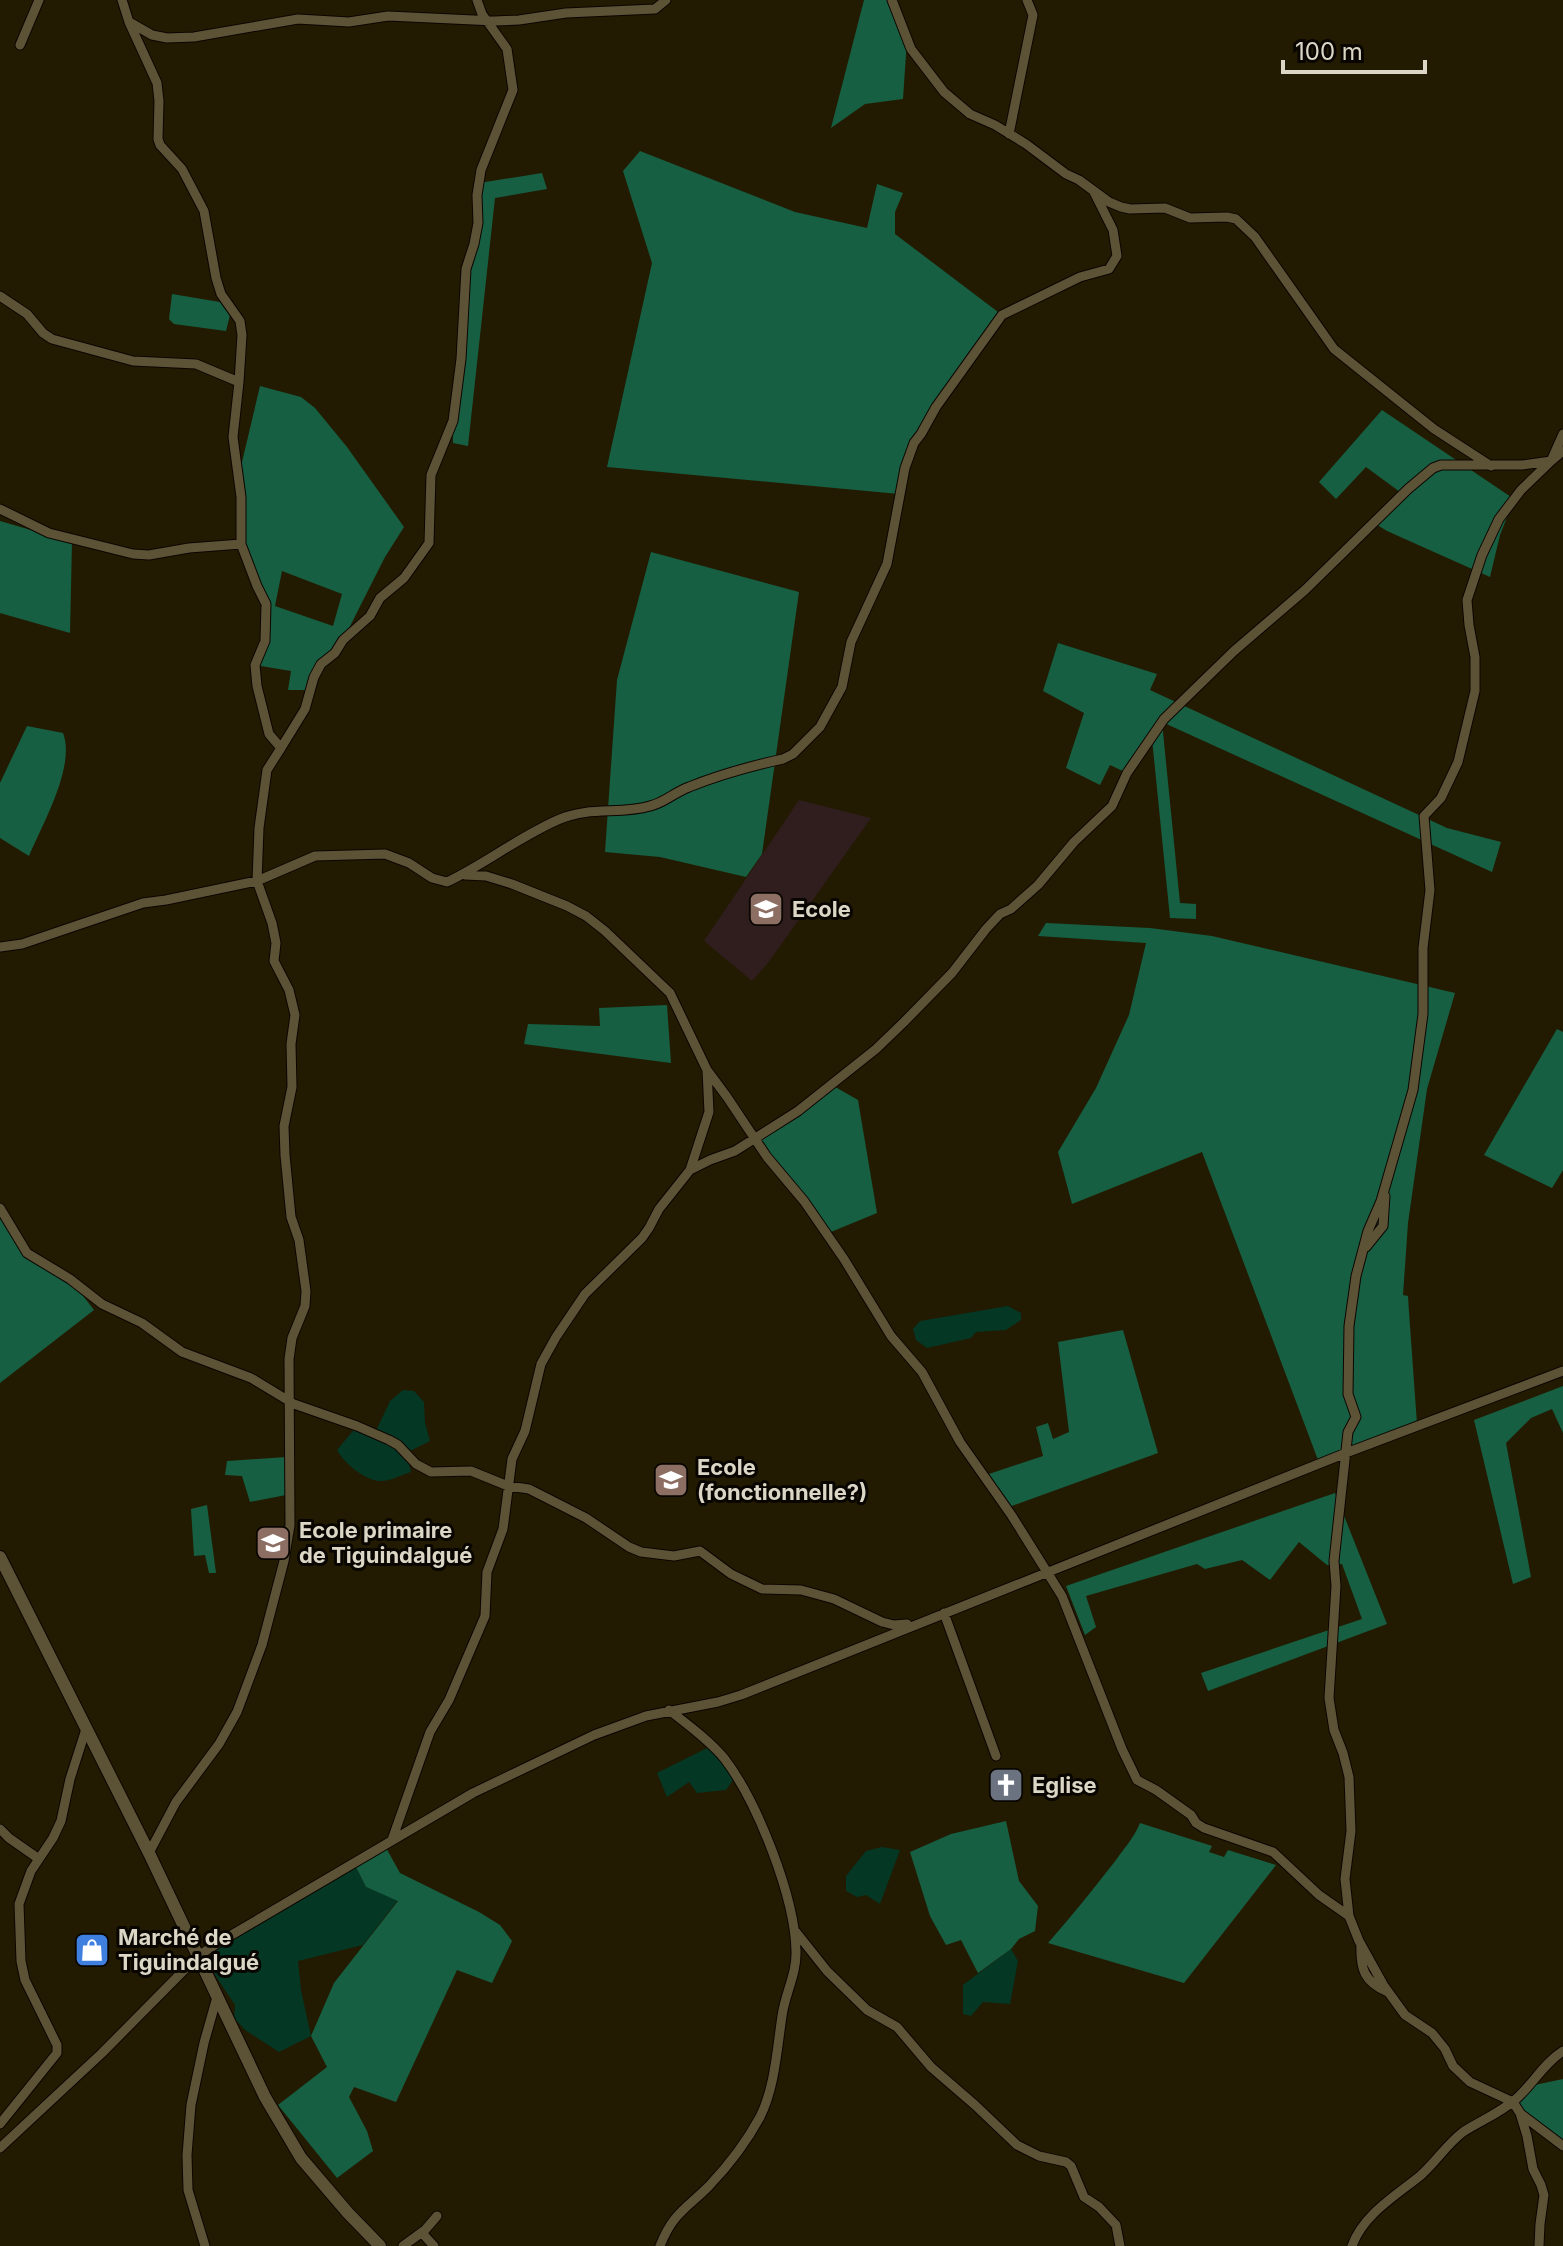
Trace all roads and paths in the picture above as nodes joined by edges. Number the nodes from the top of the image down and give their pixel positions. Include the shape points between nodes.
1 (39, 0) edge
2 (122, 0) edge
3 (477, 0) edge
4 (666, 0) edge
5 (892, 0) edge
6 (1027, 0) edge
7 (486, 20) junction
8 (129, 22) junction
9 (20, 45) dead end
10 (1009, 134) junction
11 (1093, 190) junction
12 (0, 296) edge
13 (239, 382) junction
14 (1563, 434) edge
15 (1563, 451) edge
16 (1551, 461) junction
17 (1491, 466) junction
18 (0, 509) edge
19 (241, 544) junction
20 (281, 748) junction
21 (462, 875) junction
22 (257, 881) junction
23 (0, 947) edge
24 (707, 1070) junction
25 (754, 1138) junction
26 (690, 1170) junction
27 (0, 1208) edge
28 (1563, 1371) edge
29 (289, 1401) junction
30 (1346, 1453) junction
31 (508, 1486) junction
32 (0, 1557) edge
33 (1048, 1573) junction
34 (944, 1613) junction
35 (919, 1624) junction
36 (669, 1710) junction
37 (86, 1729) junction
38 (996, 1756) dead end
39 (0, 1829) edge
40 (392, 1840) junction
41 (149, 1853) junction
42 (39, 1859) junction
43 (1349, 1916) junction
44 (794, 1930) junction
45 (198, 1956) junction
46 (217, 1997) junction
47 (1563, 2051) edge
48 (1513, 2102) junction
49 (1520, 2113) junction
50 (0, 2124) edge
51 (1563, 2146) edge
52 (0, 2148) edge
53 (437, 2216) dead end
54 (422, 2233) junction
55 (205, 2246) edge
56 (380, 2246) edge
57 (403, 2246) edge
58 (434, 2246) edge
59 (660, 2246) edge
60 (1120, 2246) edge
61 (1352, 2246) edge
62 (1539, 2246) edge

1 - 9 street
2 - 8 street
3 - 7 street
4 - 7 street via 655,9
5 - 10 street via 911,49 944,92 970,114
6 - 10 street via 1033,15
7 - 8 street via 298,19 167,38
7 - 20 street via 507,49 513,90 481,170 453,421 431,475 429,543 404,578 321,664 305,709
8 - 13 street via 157,83 160,145 182,169 204,211 221,294 240,321
10 - 11 street
11 - 17 street via 1130,209 1165,208 1190,218 1236,219 1255,237 1334,349 1434,429
11 - 21 street via 1113,230 1117,256 1109,269 1080,277 1002,315 936,407 905,468 887,564 851,642 842,687 806,743 783,759 684,788 653,806 589,811 561,819
12 - 13 street via 52,339 133,361 196,364
13 - 19 street via 233,437
14 - 16 street
15 - 16 street
16 - 17 street
16 - 30 street via 1499,519 1469,591 1475,691 1458,762 1441,798 1424,816 1430,890 1423,1014 1413,1090 1356,1276 1348,1394 1356,1417
17 - 25 street via 1441,465 1408,489 1164,719 1127,773 1112,806 1038,885 1000,914 904,1022 798,1111
18 - 19 street via 49,533 133,554
19 - 20 street via 266,604 265,641 255,665 257,686 269,734
20 - 22 street via 267,770
21 - 22 street via 447,882 385,854 335,854 315,856
21 - 24 street via 512,884 567,906 605,931 670,993
22 - 23 street via 143,903
22 - 29 street via 272,923 274,961 295,1015 285,1155 306,1291 292,1338
24 - 25 street
24 - 26 street via 709,1112
25 - 26 street
25 - 33 street via 804,1201 891,1336 922,1372 960,1442
26 - 31 street via 642,1238 585,1294 556,1337 541,1364
27 - 29 street via 27,1253 102,1304 142,1323 182,1352 251,1378
28 - 30 street
29 - 31 street via 389,1440 431,1472 471,1471
29 - 41 street via 290,1525 262,1645 237,1712 176,1802
30 - 33 street
30 - 43 street via 1334,1561 1329,1698 1349,1777
31 - 35 street via 547,1497 641,1552 674,1556 700,1551 762,1589 801,1590 885,1623
31 - 40 street via 503,1529 487,1572 485,1616 430,1732
32 - 37 street
33 - 34 street
33 - 43 street via 1137,1780 1204,1828 1273,1852
34 - 35 street
34 - 38 street
35 - 36 street via 741,1695
36 - 40 street via 594,1735 473,1793
36 - 44 street via 723,1758 742,1788 767,1837
37 - 41 street
37 - 42 street via 61,1821
39 - 42 street
40 - 45 street
41 - 45 street
42 - 50 street via 19,1904 21,1961 57,2053
43 - 48 street via 1384,1986 1405,2015 1432,2033 1470,2082
44 - 59 street via 793,1977 761,2115 710,2185 674,2217
44 - 60 street via 827,1971 867,2010 897,2027 1001,2132 1029,2152 1071,2166 1084,2197 1116,2225
45 - 46 street
45 - 52 street
46 - 55 street via 191,2105 187,2155 188,2190
46 - 56 street via 301,2158
47 - 48 street
48 - 49 street
48 - 61 street via 1460,2135 1362,2226
49 - 51 street
49 - 62 street via 1544,2195
53 - 54 street
54 - 57 street
54 - 58 street

